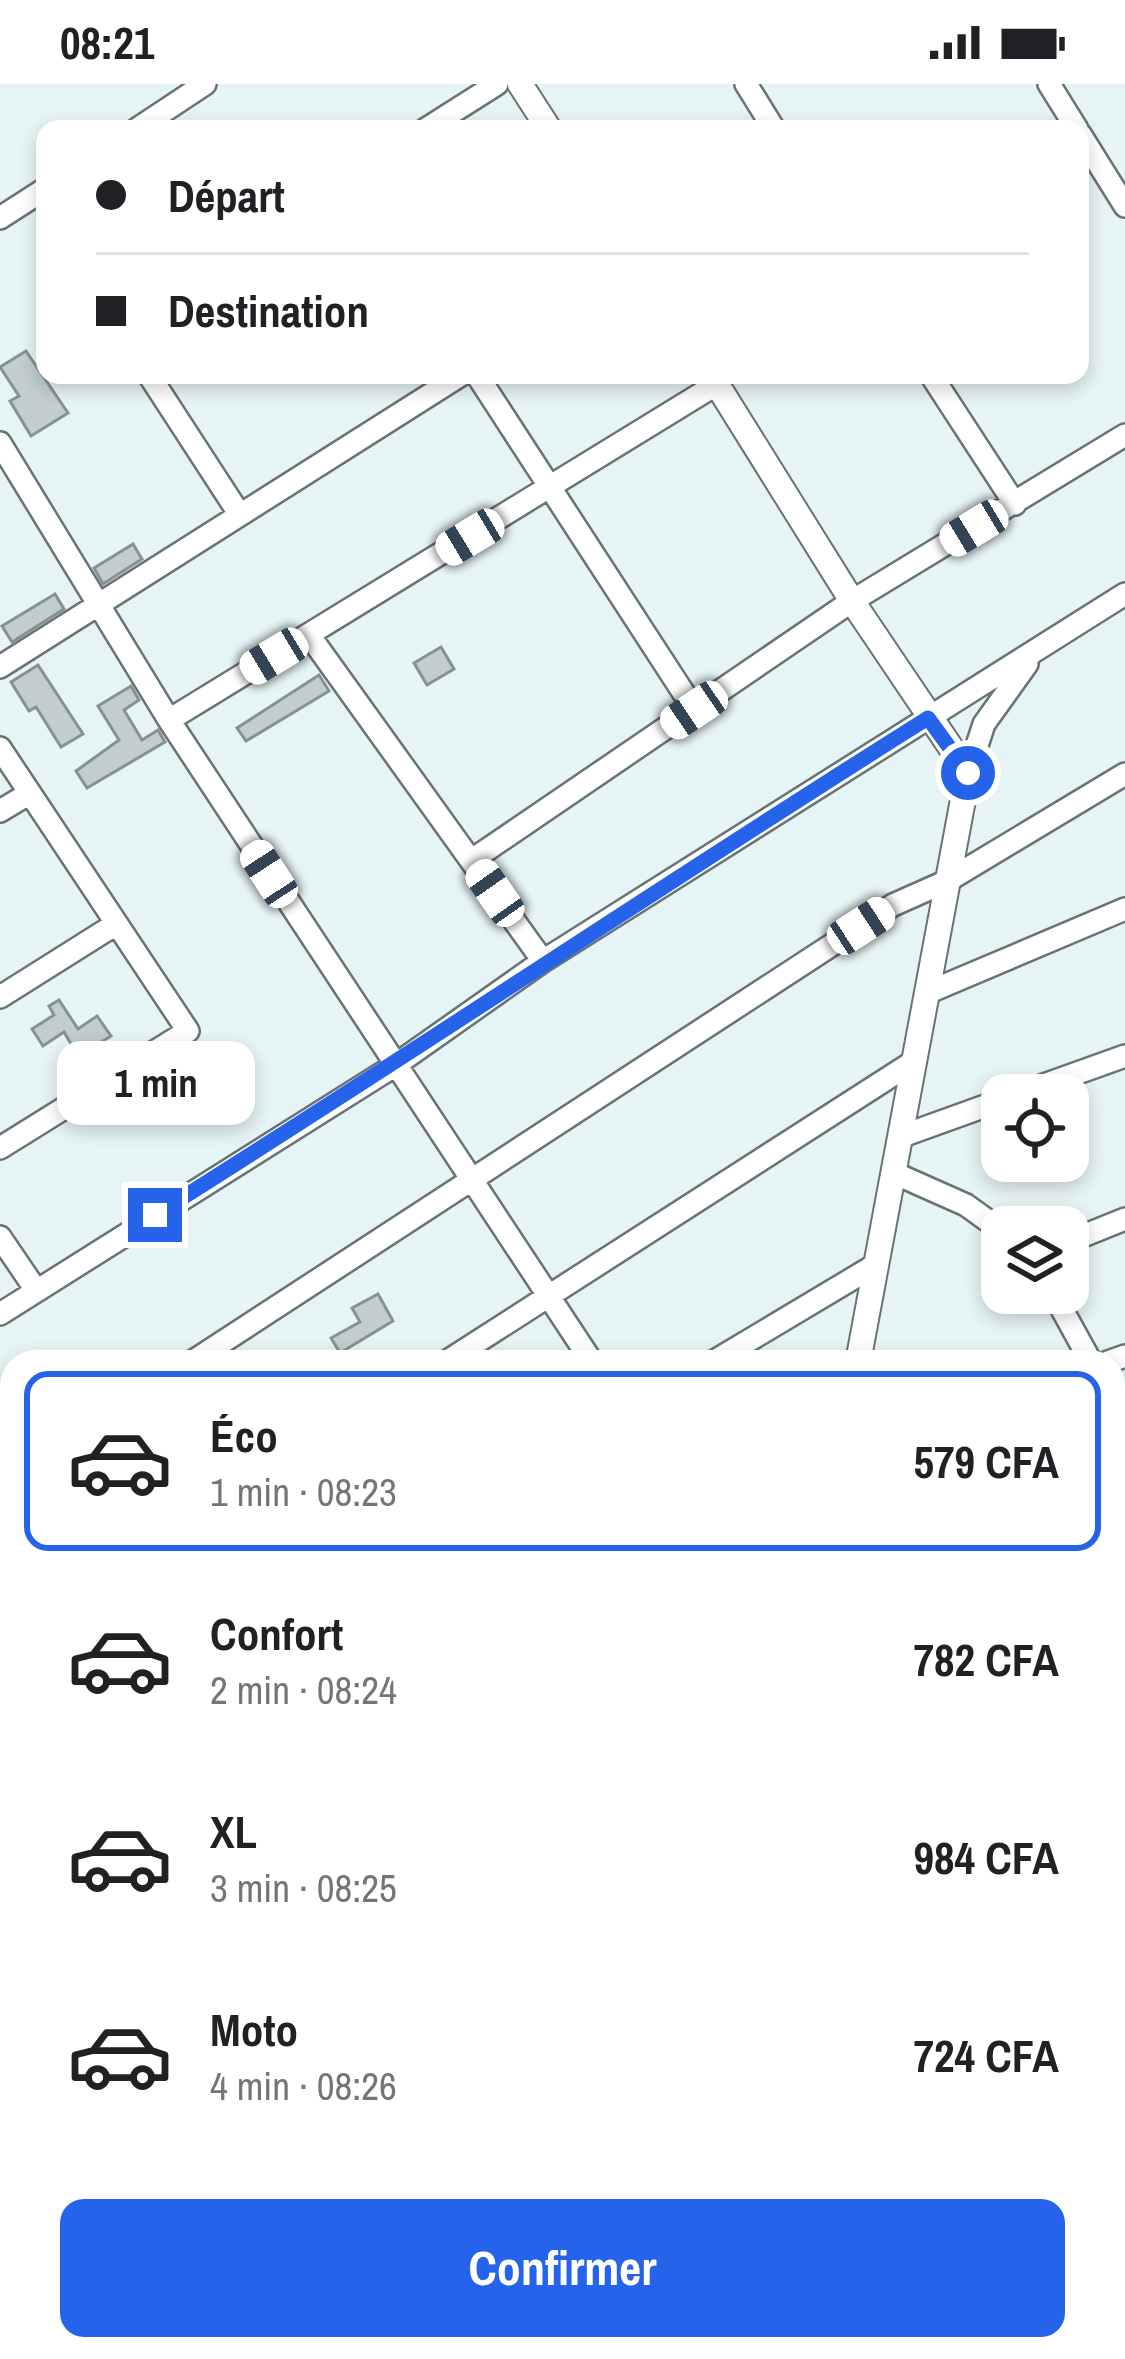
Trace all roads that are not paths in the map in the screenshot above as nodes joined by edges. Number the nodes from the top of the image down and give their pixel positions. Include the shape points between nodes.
1 (205, 84) edge
2 (497, 84) edge
3 (520, 84) edge
4 (746, 84) edge
5 (1052, 85) edge
6 (151, 120) edge
7 (440, 120) edge
8 (543, 120) edge
9 (768, 120) edge
10 (1071, 120) edge
11 (1089, 150) edge
12 (36, 199) edge
13 (1125, 206) edge
14 (0, 218) edge
15 (154, 384) edge
16 (447, 384) edge
17 (482, 384) edge
18 (706, 384) edge
19 (717, 384) edge
20 (937, 384) edge
21 (1125, 435) edge
22 (0, 443) edge
23 (550, 488) junction
24 (1015, 504) junction
25 (240, 515) junction
26 (1125, 594) edge
27 (852, 601) junction
28 (97, 606) junction
29 (309, 634) junction
30 (1047, 643) junction
31 (0, 667) edge
32 (694, 710) junction
33 (928, 718) junction
34 (169, 720) junction
35 (0, 748) edge
36 (968, 773) junction
37 (1125, 774) edge
38 (30, 793) junction
39 (0, 812) edge
40 (472, 860) junction
41 (947, 880) junction
42 (1125, 910) edge
43 (116, 924) junction
44 (543, 961) junction
45 (929, 992) junction
46 (0, 997) edge
47 (1125, 1056) edge
48 (913, 1062) junction
49 (394, 1066) junction
50 (1075, 1074) edge
51 (981, 1108) edge
52 (902, 1136) junction
53 (0, 1148) edge
54 (893, 1173) junction
55 (470, 1178) junction
56 (981, 1216) edge
57 (1125, 1219) edge
58 (1089, 1234) edge
59 (0, 1238) edge
60 (877, 1264) junction
61 (36, 1290) junction
62 (546, 1294) junction
63 (0, 1314) edge
64 (1065, 1314) edge
65 (210, 1350) edge
66 (464, 1350) edge
67 (584, 1350) edge
68 (733, 1350) edge
69 (861, 1350) edge
70 (1084, 1350) edge

1 - 6 street
2 - 7 street
3 - 8 street
4 - 9 street
5 - 10 street
11 - 13 street
12 - 14 street
15 - 25 street
16 - 25 street
17 - 23 street
18 - 23 street
19 - 27 street
20 - 24 street
21 - 24 street
22 - 28 street
23 - 29 street
23 - 32 street
24 - 27 street
25 - 28 street
26 - 30 street
27 - 32 street
27 - 33 street
28 - 31 street
28 - 34 street
29 - 34 street
29 - 40 street
30 - 33 street
30 - 36 street via 996,704
32 - 40 street
33 - 36 street
33 - 44 street
34 - 49 street
35 - 38 street
36 - 41 street
37 - 41 street
38 - 39 street
38 - 43 street
40 - 44 street
41 - 45 street
41 - 55 street via 893,905
42 - 45 street
43 - 46 street
43 - 53 street via 188,1031
44 - 49 street
45 - 48 street
47 - 50 street
48 - 52 street
48 - 62 street
49 - 55 street
49 - 61 street
51 - 52 street
52 - 54 street
54 - 56 street
54 - 60 street
55 - 62 street
55 - 65 street
57 - 58 street
59 - 61 street
60 - 68 street
60 - 69 street
61 - 63 street
62 - 66 street
62 - 67 street
64 - 70 street

